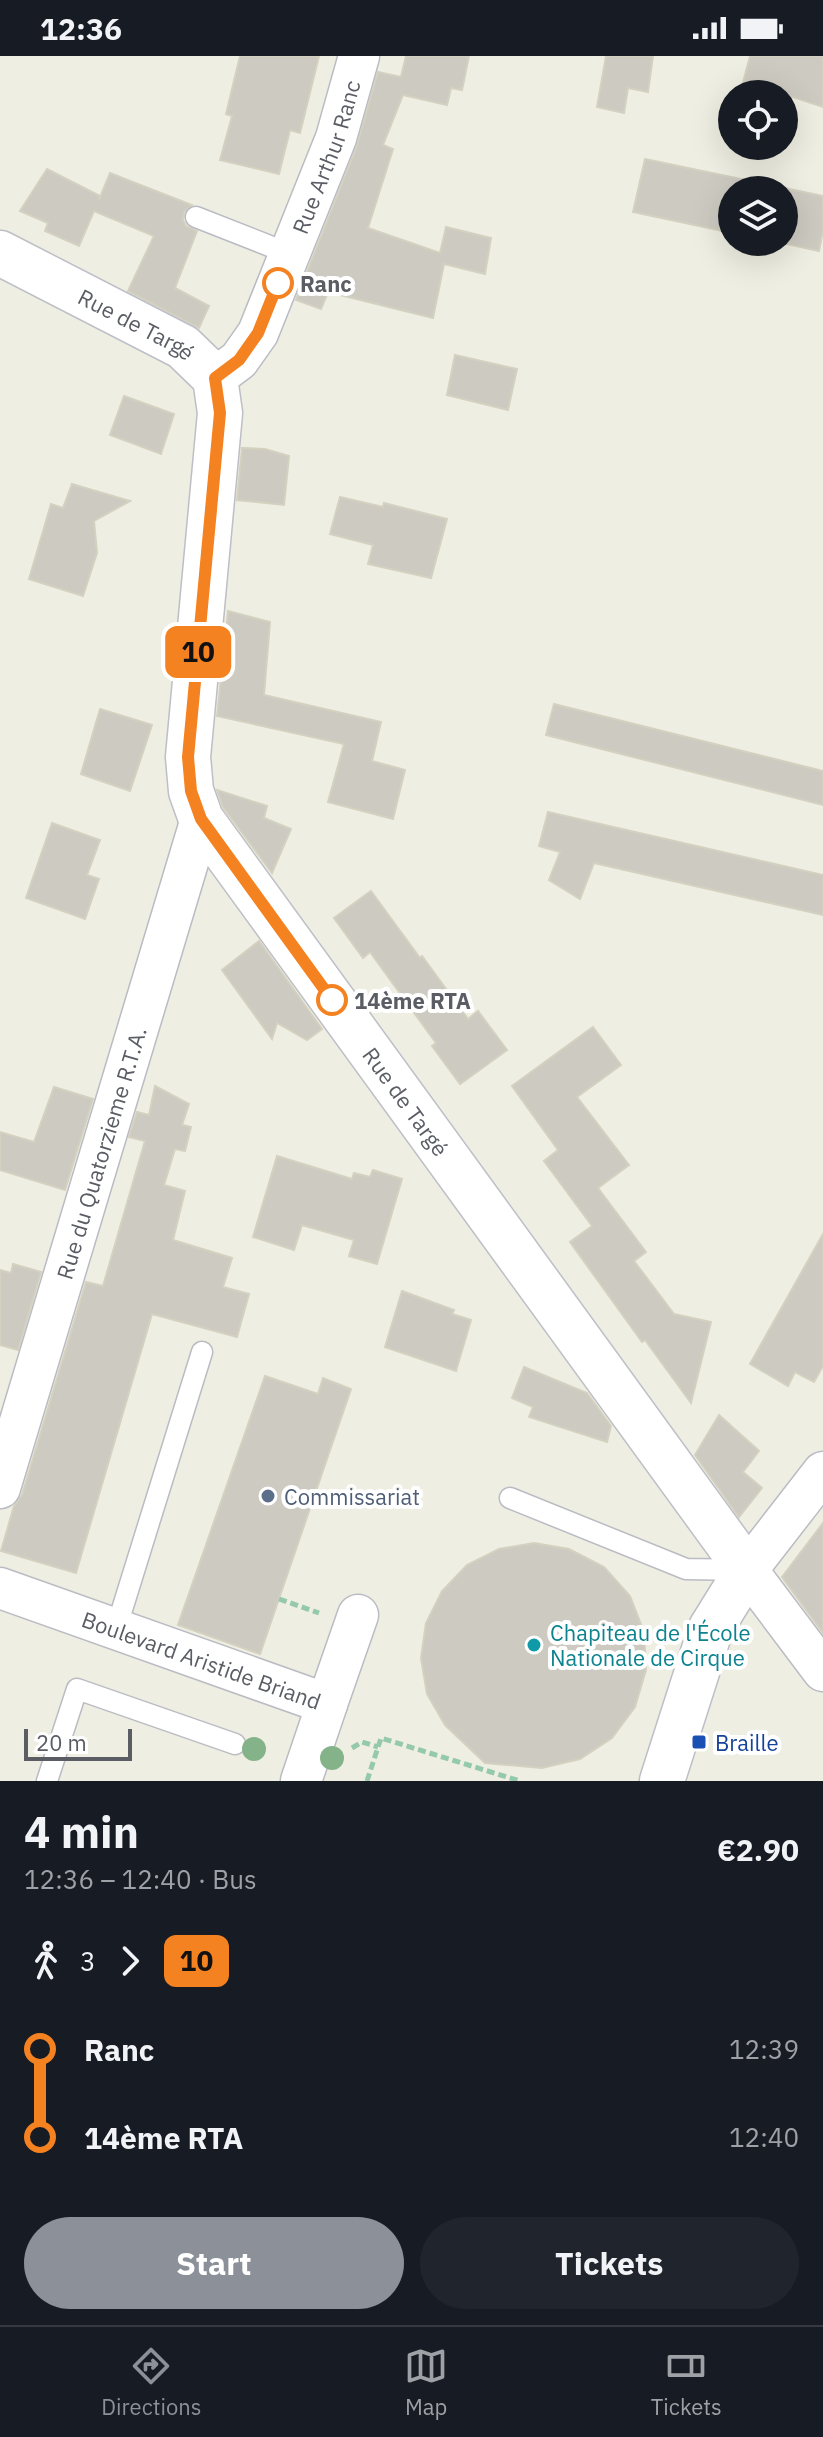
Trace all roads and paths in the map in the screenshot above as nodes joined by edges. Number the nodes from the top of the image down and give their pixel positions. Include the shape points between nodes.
1 (359, 56) edge
2 (196, 217) dead end
3 (0, 253) edge
4 (290, 254) junction
5 (215, 378) junction
6 (201, 819) junction
7 (202, 1352) dead end
8 (823, 1472) edge
9 (0, 1488) edge
10 (510, 1498) dead end
11 (747, 1570) junction
12 (0, 1588) edge
13 (358, 1615) dead end
14 (116, 1629) junction
15 (823, 1671) edge
16 (327, 1704) junction
17 (235, 1744) dead end
18 (378, 1747) junction
19 (348, 1751) dead end
20 (47, 1781) edge
21 (301, 1781) edge
22 (367, 1781) edge
23 (520, 1781) edge
24 (662, 1781) edge

1 - 4 street, Rue Arthur Ranc via 336,138
2 - 4 lane
3 - 5 street, Rue de Targé via 183,347
4 - 5 street, Rue Arthur Ranc via 258,333 239,360
5 - 6 street, Rue de Targé via 220,413 188,757 191,791
6 - 9 street, Rue du Quatorzieme R.T.A.
6 - 11 street, Rue de Targé
7 - 14 lane
8 - 11 street
10 - 11 lane via 686,1569
11 - 15 street, Rue de Targé
11 - 24 street via 711,1628
12 - 14 street, Boulevard Aristide Briand
13 - 16 street
14 - 16 street, Boulevard Aristide Briand
16 - 21 street, Boulevard Aristide Briand
17 - 20 lane via 77,1689
18 - 19 path via 362,1742
18 - 22 path
18 - 23 path via 381,1738

